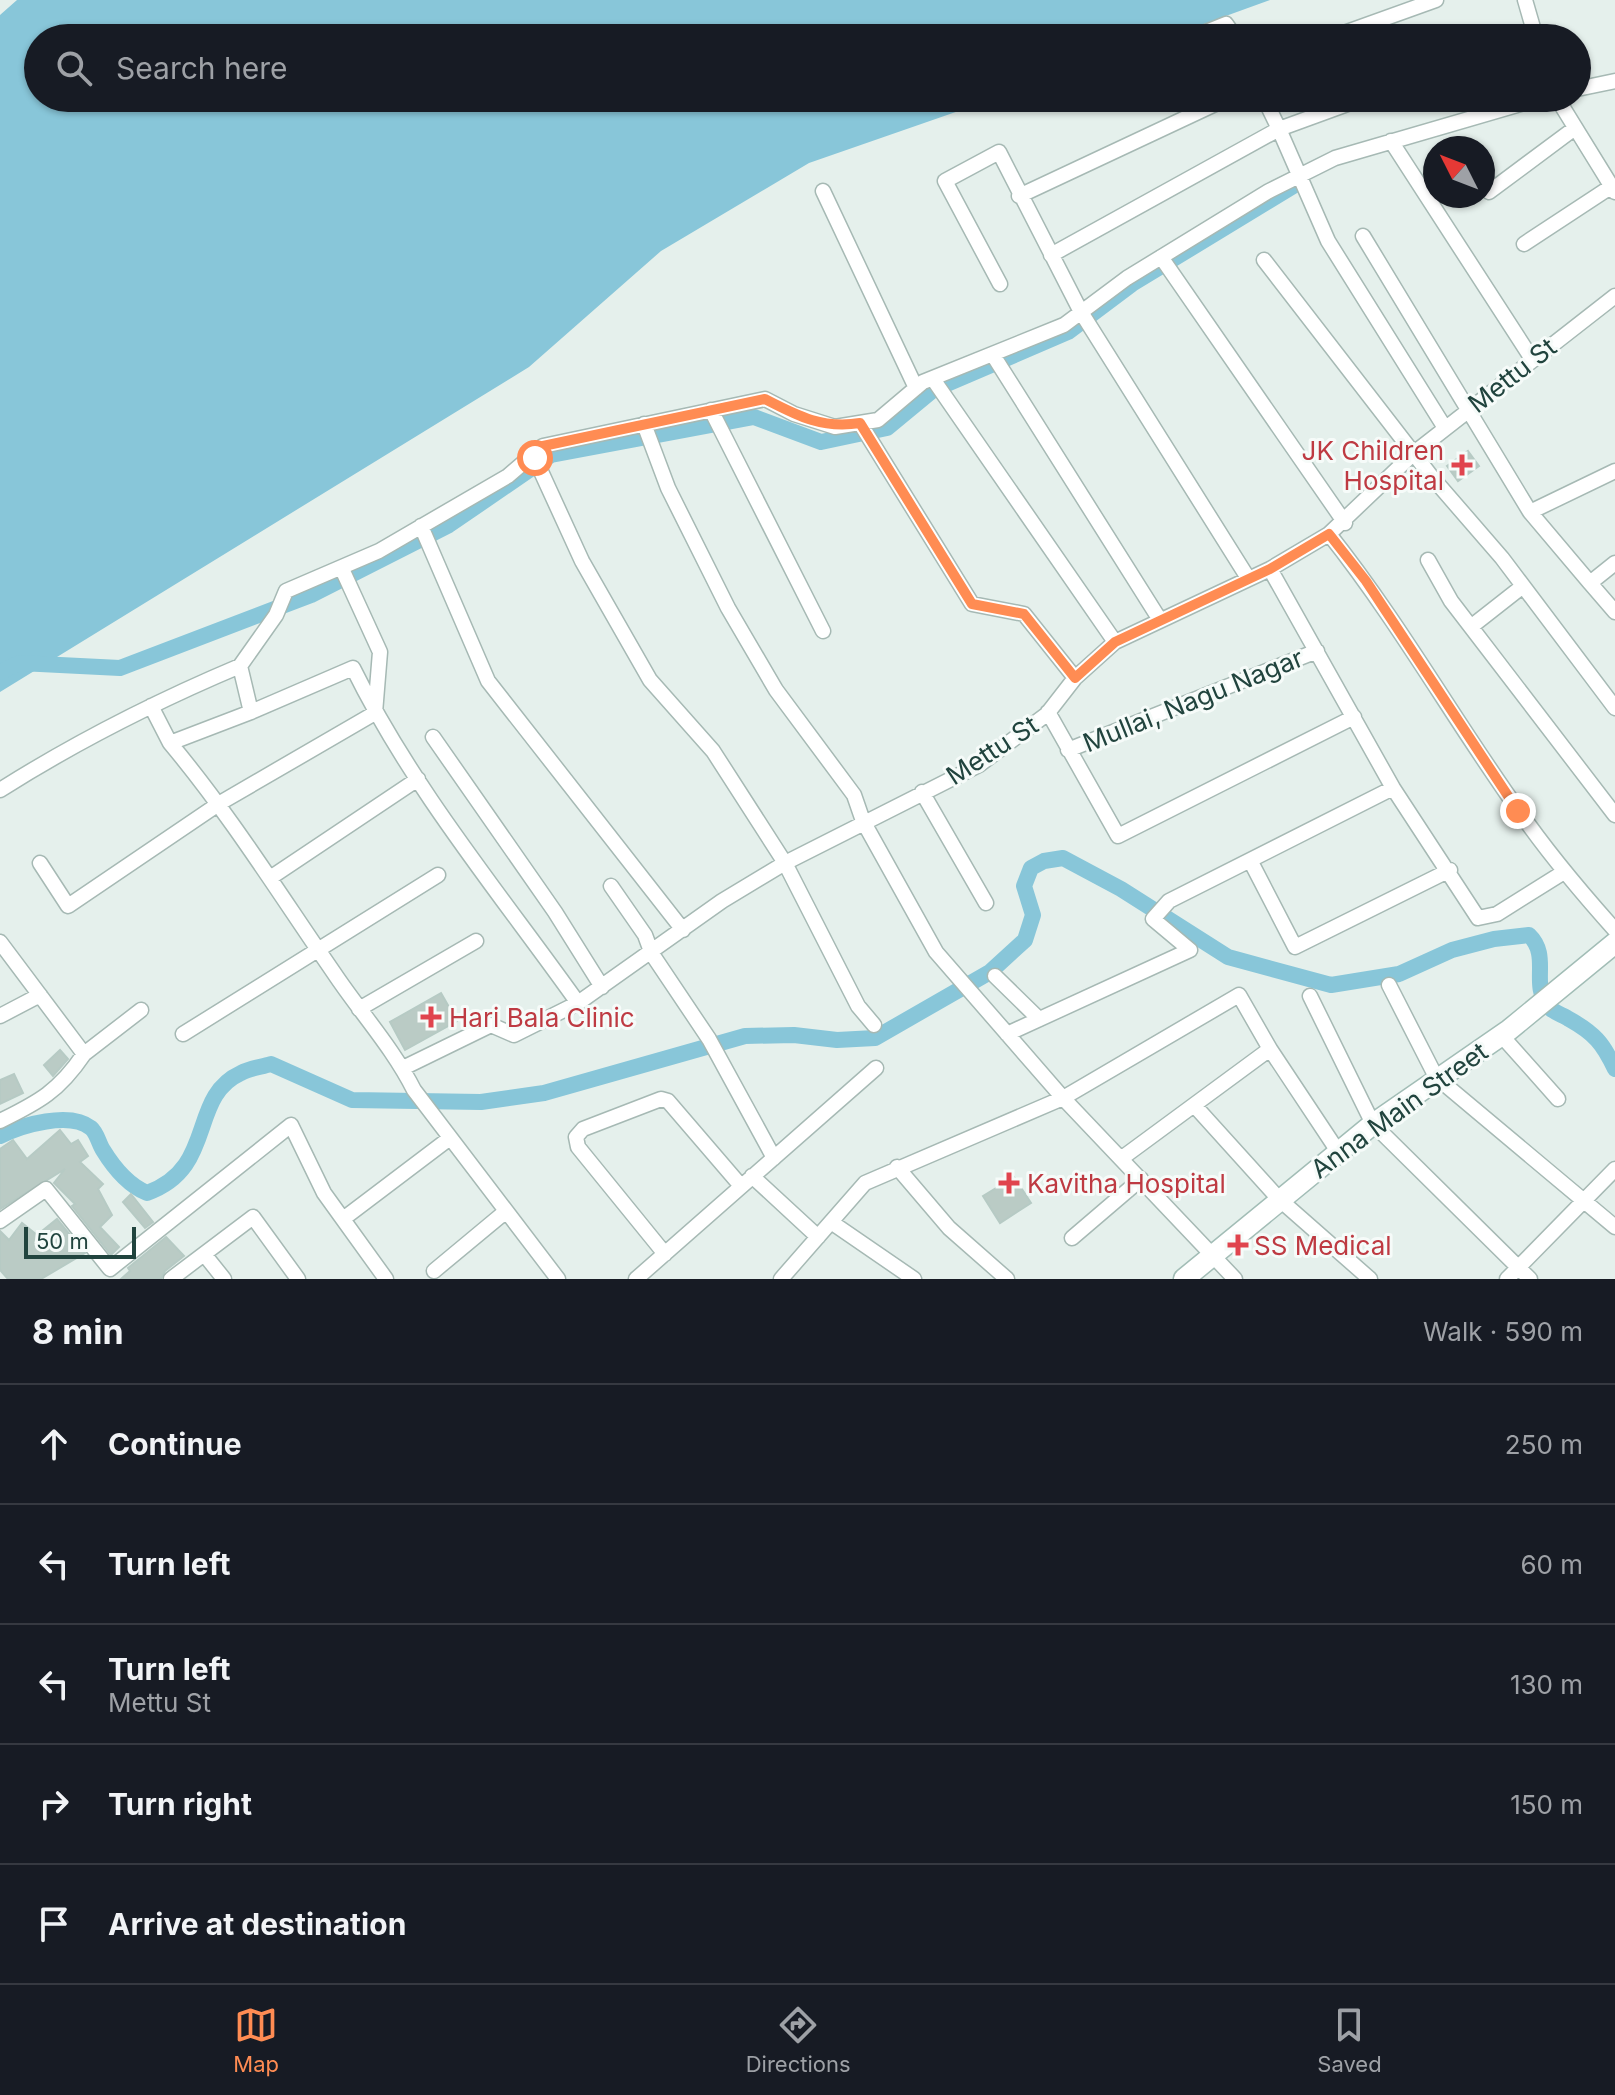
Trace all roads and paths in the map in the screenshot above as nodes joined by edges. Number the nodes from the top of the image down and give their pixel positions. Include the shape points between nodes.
1 (1436, 0) edge
2 (1525, 0) edge
3 (1369, 24) edge
4 (1531, 24) edge
5 (1615, 81) edge
6 (1591, 86) edge
7 (1198, 112) edge
8 (1271, 112) edge
9 (1326, 112) edge
10 (1497, 112) edge
11 (1565, 112) edge
12 (1575, 128) junction
13 (1279, 129) junction
14 (1394, 145) junction
15 (1300, 181) junction
16 (1495, 188) edge
17 (1613, 189) edge
18 (823, 191) dead end
19 (1019, 196) junction
20 (1363, 236) dead end
21 (1524, 244) dead end
22 (1051, 255) junction
23 (1264, 260) dead end
24 (1164, 262) junction
25 (1000, 284) dead end
26 (1615, 296) edge
27 (1084, 317) junction
28 (1532, 359) junction
29 (995, 360) junction
30 (937, 384) junction
31 (916, 388) junction
32 (1467, 411) junction
33 (716, 419) junction
34 (1445, 428) junction
35 (864, 429) junction
36 (647, 433) junction
37 (1414, 453) junction
38 (536, 461) junction
39 (1615, 471) edge
40 (1530, 512) junction
41 (1345, 523) junction
42 (424, 533) junction
43 (1329, 534) junction
44 (1428, 560) dead end
45 (1615, 563) edge
46 (1270, 569) junction
47 (345, 575) junction
48 (1248, 578) junction
49 (1590, 583) junction
50 (1523, 586) junction
51 (1615, 612) edge
52 (1160, 620) junction
53 (1472, 626) junction
54 (823, 631) dead end
55 (1115, 642) junction
56 (1317, 651) junction
57 (240, 666) junction
58 (1075, 678) junction
59 (151, 706) junction
60 (1615, 708) edge
61 (251, 712) junction
62 (1048, 712) junction
63 (375, 713) junction
64 (1354, 717) junction
65 (433, 737) dead end
66 (170, 743) junction
67 (1068, 750) junction
68 (418, 779) junction
69 (1393, 788) junction
70 (0, 790) edge
71 (922, 792) junction
72 (220, 803) junction
73 (1615, 815) edge
74 (863, 821) junction
75 (1251, 862) junction
76 (40, 863) dead end
77 (785, 863) junction
78 (1450, 870) junction
79 (1564, 872) junction
80 (438, 875) dead end
81 (270, 878) junction
82 (611, 886) dead end
83 (986, 903) dead end
84 (683, 930) junction
85 (1615, 930) edge
86 (476, 941) dead end
87 (0, 942) edge
88 (1615, 943) edge
89 (317, 949) junction
90 (652, 954) junction
91 (995, 976) dead end
92 (1389, 985) dead end
93 (602, 987) junction
94 (40, 995) junction
95 (1310, 996) dead end
96 (578, 1003) junction
97 (359, 1009) junction
98 (141, 1010) dead end
99 (0, 1016) edge
100 (1039, 1019) junction
101 (874, 1025) dead end
102 (183, 1034) dead end
103 (1007, 1034) junction
104 (1501, 1035) junction
105 (1270, 1049) junction
106 (84, 1054) junction
107 (403, 1068) junction
108 (876, 1068) dead end
109 (1436, 1077) junction
110 (1063, 1098) junction
111 (1558, 1099) dead end
112 (1194, 1105) junction
113 (0, 1121) edge
114 (1373, 1124) junction
115 (450, 1138) junction
116 (1339, 1153) junction
117 (774, 1158) junction
118 (1122, 1158) junction
119 (897, 1167) junction
120 (1615, 1169) edge
121 (1141, 1179) junction
122 (746, 1181) junction
123 (1279, 1199) junction
124 (1584, 1201) junction
125 (505, 1212) junction
126 (343, 1219) junction
127 (0, 1221) edge
128 (831, 1222) junction
129 (1615, 1227) edge
130 (818, 1237) junction
131 (1072, 1238) dead end
132 (204, 1254) junction
133 (665, 1254) junction
134 (1210, 1256) junction
135 (434, 1271) dead end
136 (1512, 1273) edge
137 (114, 1274) edge
138 (171, 1279) edge
139 (224, 1279) edge
140 (298, 1279) edge
141 (386, 1279) edge
142 (558, 1279) edge
143 (636, 1279) edge
144 (781, 1279) edge
145 (914, 1279) edge
146 (1007, 1279) edge
147 (1184, 1279) edge
148 (1235, 1279) edge
149 (1370, 1279) edge
150 (1530, 1279) edge

1 - 3 street
2 - 4 street
5 - 6 street
7 - 19 street
8 - 13 street
9 - 13 street
10 - 14 street
11 - 12 street
12 - 16 street
12 - 17 street
13 - 15 street
13 - 22 street
14 - 15 street via 1335,158
14 - 28 street
15 - 24 street
15 - 34 street via 1328,241
17 - 21 street
18 - 31 street
19 - 22 street
19 - 25 street via 999,152 945,181
20 - 32 street
22 - 27 street
23 - 37 street
24 - 27 street
24 - 41 street
26 - 28 street, Mettu St
27 - 29 street
27 - 48 street
28 - 32 street, Mettu St
29 - 30 street
29 - 52 street
30 - 31 street
30 - 55 street
31 - 35 street
32 - 34 street, Mettu St
32 - 40 street
33 - 35 street via 765,399 835,427
33 - 36 street
33 - 54 street
34 - 37 street, Mettu St
35 - 58 street via 972,604 1024,614
36 - 38 street via 543,446
36 - 74 street via 668,488 728,608 776,690 854,795
37 - 41 street, Mettu St
37 - 50 street
38 - 42 street
38 - 77 street via 582,561 650,680 713,751
39 - 40 street
40 - 49 street
41 - 43 street, Mettu St
42 - 47 street
42 - 84 street via 488,681
43 - 46 street, Mettu St
43 - 79 street
44 - 53 street
45 - 49 street
46 - 48 street, Mettu St
46 - 56 street
47 - 57 street via 286,591 276,615
47 - 63 street via 380,652
48 - 52 street, Mettu St
49 - 51 street
50 - 53 street
50 - 60 street
52 - 55 street, Mettu St
53 - 73 street
55 - 58 street, Mettu St
56 - 64 street
56 - 67 street, Mullai, Nagu Nagar
57 - 59 street
57 - 61 street
58 - 62 street, Mettu St
59 - 66 street
59 - 70 street
61 - 63 street via 353,668
61 - 66 street
62 - 67 street
62 - 71 street, Mettu St via 979,765
63 - 68 street
63 - 72 street
64 - 67 street via 1118,836
64 - 69 street
65 - 93 street
66 - 72 street
68 - 81 street
68 - 96 street
69 - 75 street
69 - 78 street
71 - 74 street, Mettu St
71 - 83 street
72 - 76 street via 68,906
72 - 81 street
74 - 77 street, Mettu St
74 - 103 street via 936,952
75 - 78 street via 1295,947
75 - 100 street via 1169,901 1153,919 1190,950
77 - 84 street, Mettu St
77 - 101 street via 858,1006
78 - 79 street via 1478,918 1497,914
79 - 85 street
80 - 89 street
81 - 89 street
82 - 90 street
84 - 90 street, Mettu St
86 - 97 street
87 - 94 street
88 - 104 street, Anna Main Street
89 - 97 street
89 - 102 street
90 - 93 street, Mettu St
90 - 117 street via 709,1039
91 - 100 street
92 - 109 street
93 - 96 street, Mettu St
94 - 99 street
94 - 106 street
95 - 114 street
96 - 107 street, Mettu St via 514,1035 491,1025
97 - 107 street
98 - 106 street
100 - 103 street
103 - 110 street
104 - 109 street, Anna Main Street
104 - 111 street
105 - 110 street via 1239,995
105 - 112 street
105 - 116 street
106 - 113 street via 44,1100
107 - 115 street
108 - 117 street
109 - 114 street, Anna Main Street
109 - 124 street
110 - 118 street
110 - 119 street
112 - 118 street
112 - 123 street
114 - 116 street, Anna Main Street
114 - 136 street
115 - 125 street
115 - 126 street
116 - 123 street, Anna Main Street
117 - 122 street
118 - 121 street
119 - 128 street via 865,1183
119 - 146 street via 949,1228
120 - 124 street
121 - 131 street
121 - 134 street
122 - 130 street
122 - 133 street
122 - 133 street via 668,1101 661,1099 583,1129 576,1137 578,1147
123 - 134 street, Anna Main Street
123 - 149 street
124 - 129 street
124 - 136 street
125 - 135 street
125 - 142 street
126 - 137 street via 324,1193 291,1125
126 - 141 street
127 - 137 street via 46,1189
128 - 130 street
128 - 145 street
130 - 144 street
132 - 138 street
132 - 139 street
132 - 140 street via 253,1217
133 - 143 street
134 - 147 street, Anna Main Street
134 - 148 street
136 - 150 street

